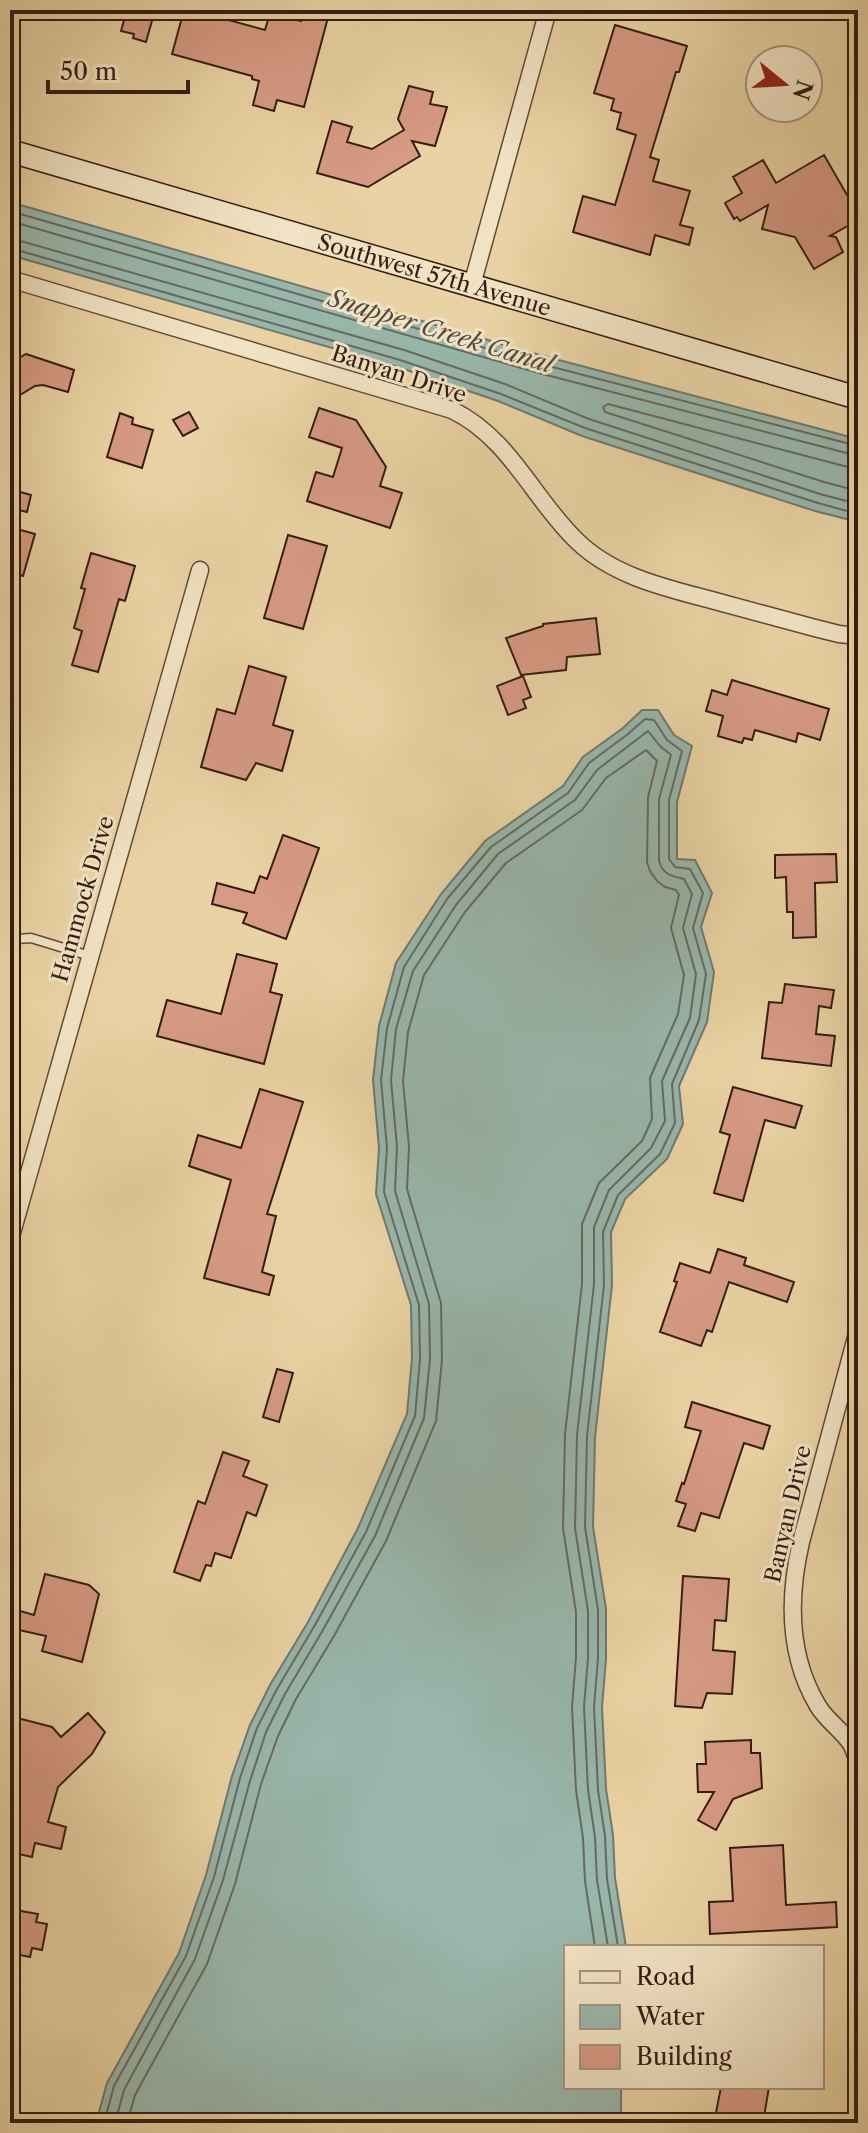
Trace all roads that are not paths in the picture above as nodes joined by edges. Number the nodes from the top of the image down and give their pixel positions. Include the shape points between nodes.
1 (548, 10) edge
2 (10, 151) edge
3 (10, 279) edge
4 (472, 285) junction
5 (858, 398) edge
6 (200, 570) dead end
7 (858, 636) edge
8 (10, 937) edge
9 (90, 956) junction
10 (10, 1240) edge
11 (858, 1330) edge
12 (854, 1746) edge
13 (858, 1762) edge

1 - 4 street
2 - 4 main road, Southwest 57th Avenue
3 - 7 street, Banyan Drive via 452,410 500,446 577,542 623,571 650,584
4 - 5 main road, Southwest 57th Avenue
6 - 9 street, Hammock Drive
8 - 9 lane
9 - 10 street, Hammock Drive
11 - 12 street, Banyan Drive via 804,1530 791,1608 808,1685 820,1709
12 - 13 street, Banyan Drive

